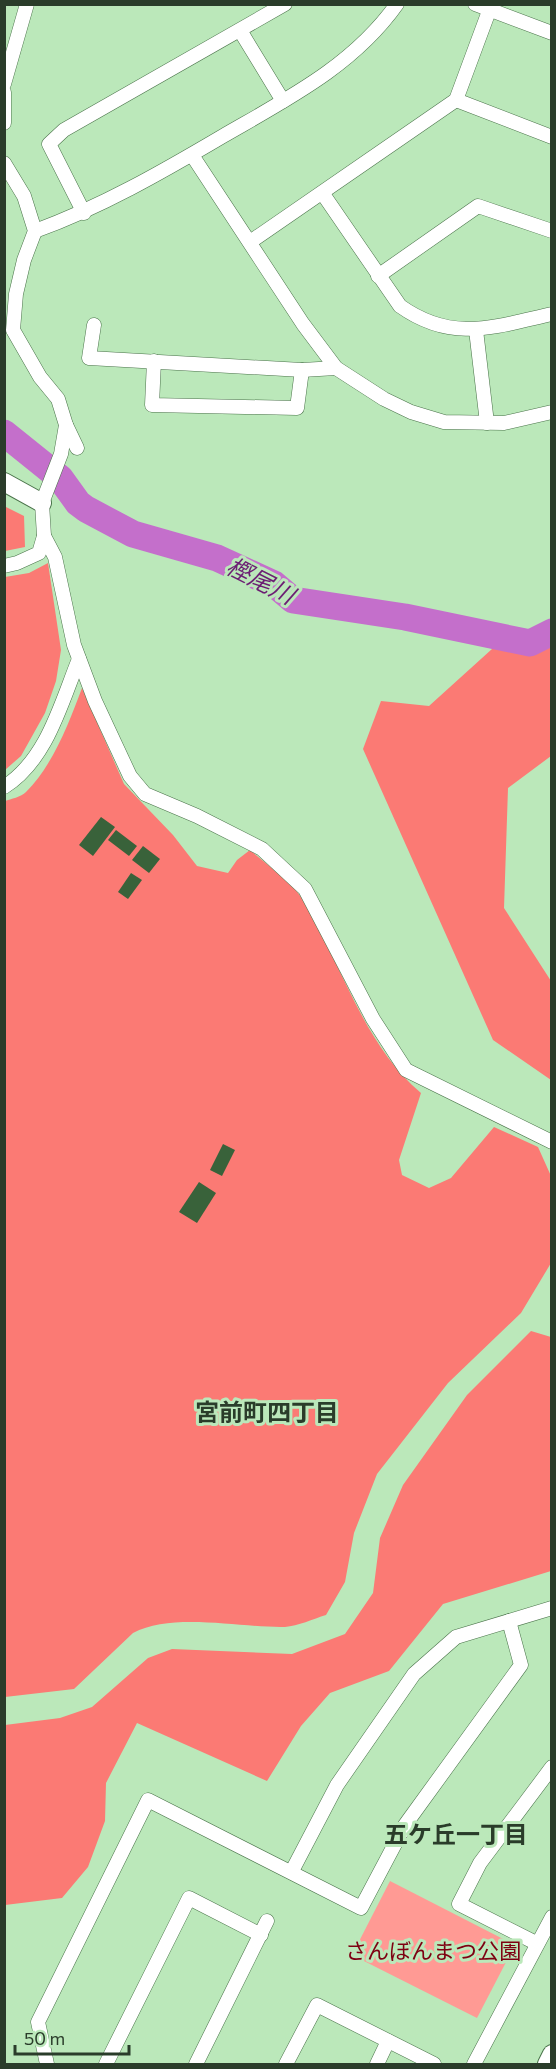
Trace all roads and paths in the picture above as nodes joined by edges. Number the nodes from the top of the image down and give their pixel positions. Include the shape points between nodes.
1 (27, 4) edge
2 (285, 4) edge
3 (397, 4) edge
4 (475, 4) edge
5 (489, 10) junction
6 (241, 32) junction
7 (552, 33) edge
8 (4, 84) edge
9 (4, 92) edge
10 (456, 100) junction
11 (283, 101) junction
12 (4, 123) edge
13 (552, 137) edge
14 (192, 155) junction
15 (4, 164) edge
16 (323, 194) junction
17 (84, 213) junction
18 (35, 231) junction
19 (552, 231) edge
20 (250, 242) junction
21 (378, 276) junction
22 (552, 314) edge
23 (94, 325) dead end
24 (476, 330) junction
25 (154, 361) junction
26 (336, 368) junction
27 (302, 370) junction
28 (552, 412) edge
29 (488, 423) junction
30 (66, 425) junction
31 (77, 448) dead end
32 (4, 482) edge
33 (42, 503) junction
34 (44, 536) junction
35 (4, 566) edge
36 (79, 659) junction
37 (4, 787) edge
38 (552, 1142) edge
39 (552, 1608) edge
40 (509, 1621) junction
41 (552, 1767) edge
42 (292, 1871) junction
43 (552, 1917) edge
44 (267, 1922) dead end
45 (261, 1935) junction
46 (536, 1943) junction
47 (388, 2041) junction
48 (552, 2054) edge
49 (47, 2064) edge
50 (106, 2064) edge
51 (196, 2064) edge
52 (286, 2064) edge
53 (377, 2064) edge
54 (434, 2064) edge
55 (474, 2064) edge
56 (547, 2064) edge

1 - 8 street
2 - 6 street
3 - 11 street via 381,27 353,54
4 - 5 street
5 - 7 street
5 - 10 street
6 - 11 street
6 - 17 street via 64,130 49,144
9 - 12 street
10 - 13 street
10 - 16 street
11 - 14 street
14 - 17 street
14 - 20 street
15 - 18 street via 24,196
16 - 20 street
16 - 21 street
17 - 18 street
18 - 30 street via 16,294 14,330 40,377 58,399
19 - 21 street via 477,206
20 - 26 street
21 - 24 street via 400,306 416,317 435,326
22 - 24 street
23 - 25 street via 90,358
24 - 29 street
25 - 27 street
25 - 27 street via 152,405 297,408
26 - 27 street
26 - 29 street via 411,412 444,422
28 - 29 street
30 - 31 street
30 - 33 street via 61,454
32 - 33 street
33 - 34 street
34 - 35 street via 39,553
34 - 36 street via 55,557 63,606
36 - 37 street via 35,759 21,776
36 - 38 street via 130,776 145,794 262,849 305,889 373,1019 406,1070
39 - 40 street
40 - 42 street via 456,1637 414,1674 337,1785
40 - 42 street via 521,1665 405,1826 361,1908
41 - 46 street via 480,1863 459,1904
42 - 49 street via 148,1800 38,2022
43 - 46 street
44 - 45 street
45 - 50 street via 189,1898
45 - 51 street
46 - 55 street
47 - 52 street via 317,2005
47 - 53 street
47 - 54 street
48 - 56 street

